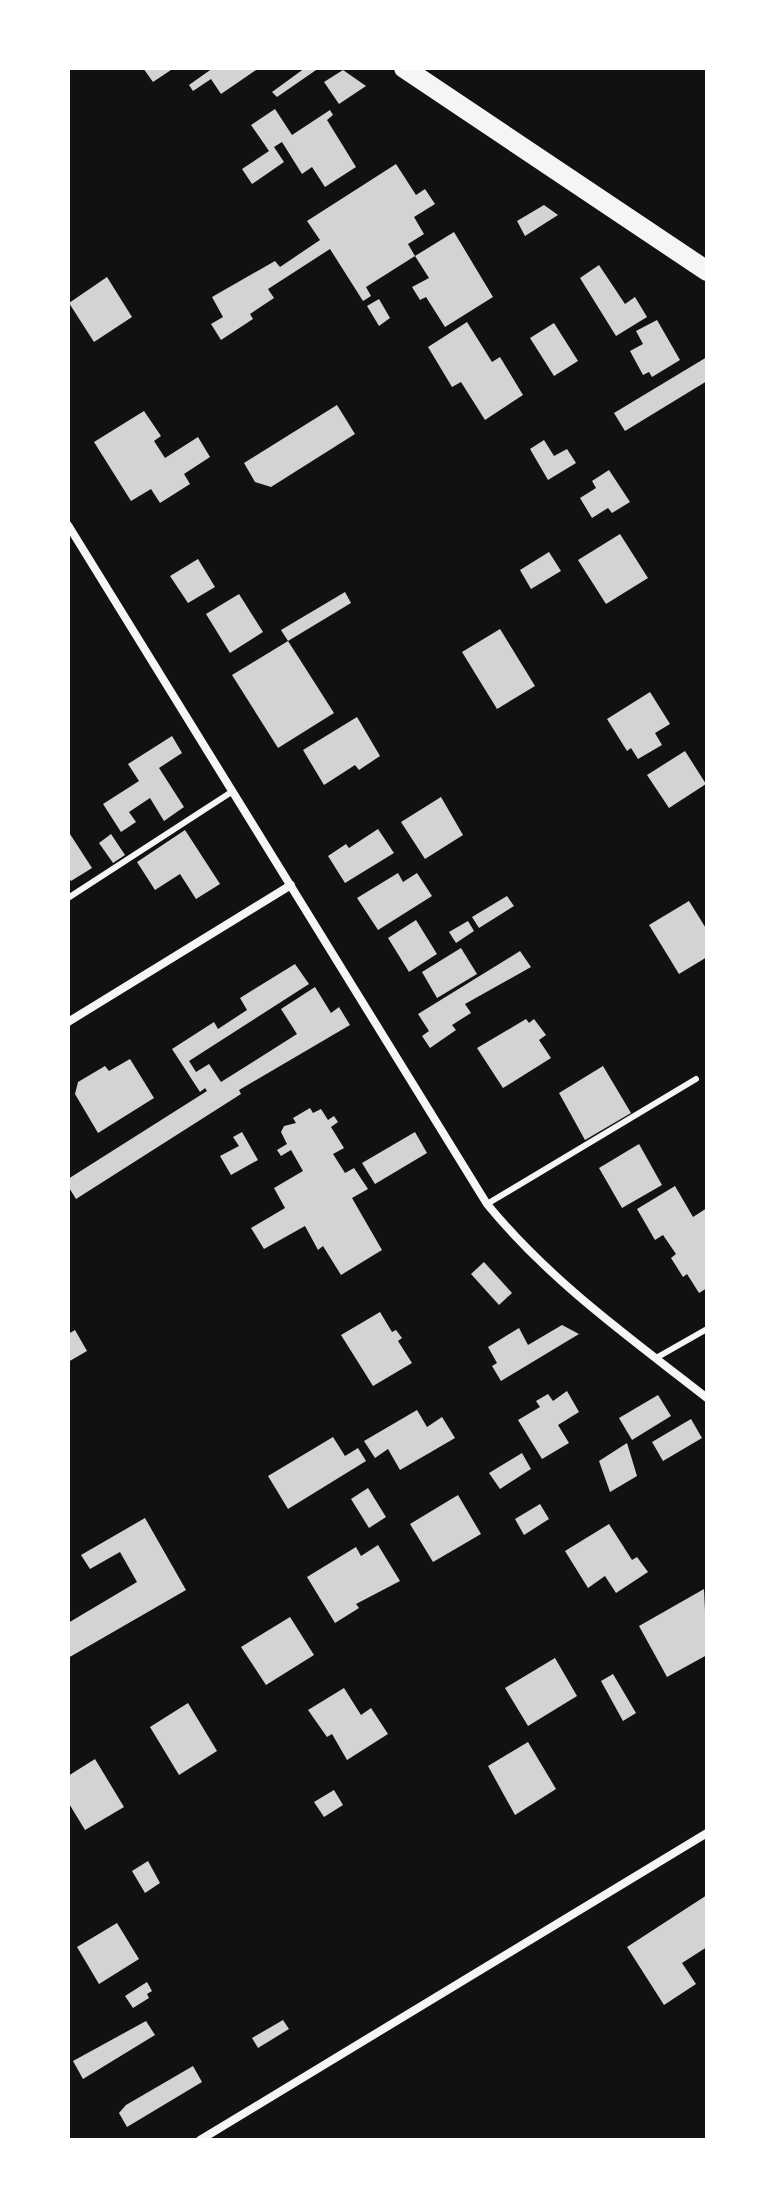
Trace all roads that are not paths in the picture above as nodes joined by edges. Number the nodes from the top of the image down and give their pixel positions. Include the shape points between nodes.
1 (404, 68) edge
2 (707, 271) edge
3 (68, 525) edge
4 (233, 791) junction
5 (291, 885) junction
6 (68, 898) edge
7 (68, 1022) edge
8 (696, 1079) dead end
9 (487, 1204) junction
10 (707, 1329) edge
11 (656, 1358) junction
12 (707, 1398) edge
13 (707, 1833) edge
14 (200, 2140) edge

1 - 2 main road
3 - 4 street
4 - 5 street
4 - 6 lane
5 - 7 street
5 - 9 street
8 - 9 lane
9 - 11 street via 543,1266
10 - 11 lane
11 - 12 street
13 - 14 street

